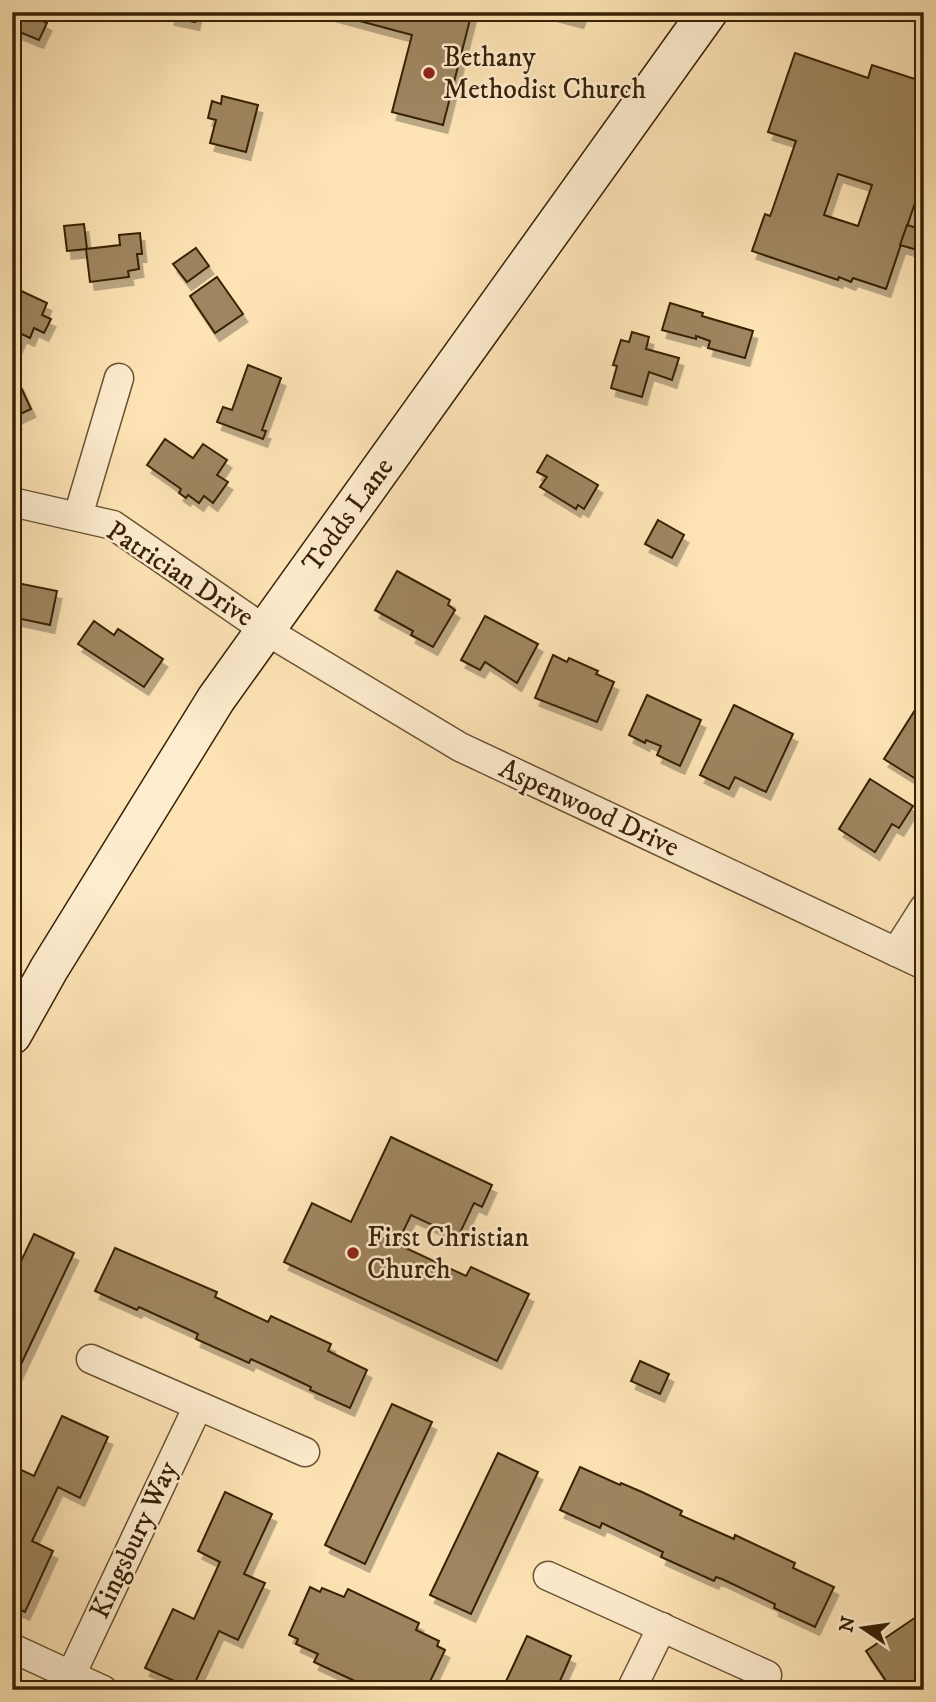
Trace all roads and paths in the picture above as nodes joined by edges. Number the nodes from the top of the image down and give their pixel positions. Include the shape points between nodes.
1 (708, 12) edge
2 (119, 378) dead end
3 (12, 502) edge
4 (78, 516) junction
5 (265, 630) junction
6 (924, 908) edge
7 (896, 952) junction
8 (924, 965) edge
9 (12, 1035) edge
10 (91, 1359) dead end
11 (198, 1406) junction
12 (305, 1452) dead end
13 (548, 1576) dead end
14 (662, 1627) junction
15 (12, 1648) edge
16 (71, 1675) junction
17 (767, 1675) dead end
18 (103, 1690) edge
19 (631, 1690) edge

1 - 5 main road, Todds Lane
2 - 4 street
3 - 4 street, Patrician Drive
4 - 5 street, Patrician Drive via 113,525
5 - 7 street, Aspenwood Drive via 460,747
5 - 9 main road, Todds Lane via 133,830
6 - 7 street
7 - 8 street, Aspenwood Drive
10 - 11 street
11 - 12 street
11 - 16 street, Kingsbury Way
13 - 14 street
14 - 17 street
14 - 19 street
15 - 16 street
16 - 18 street

